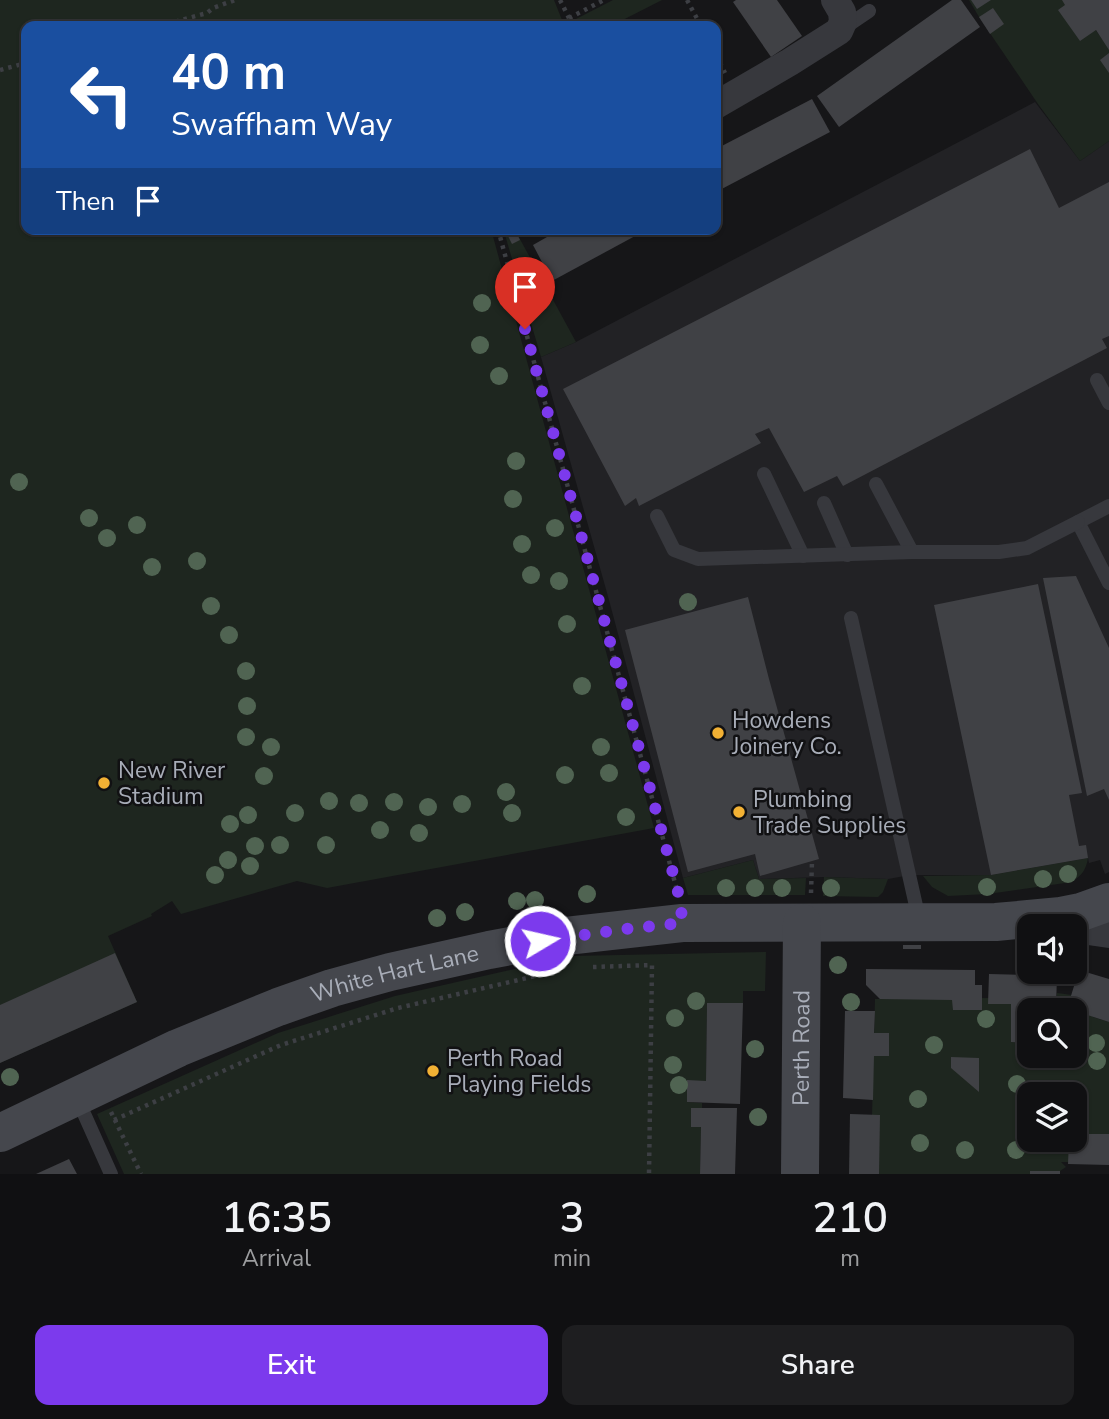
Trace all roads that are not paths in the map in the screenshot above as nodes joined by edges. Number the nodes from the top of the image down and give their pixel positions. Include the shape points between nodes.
1 (835, 0) edge
2 (869, 11) dead end
3 (839, 31) junction
4 (721, 102) edge
5 (1097, 380) dead end
6 (1109, 403) edge
7 (764, 474) dead end
8 (876, 484) dead end
9 (824, 503) dead end
10 (1109, 506) edge
11 (657, 516) dead end
12 (1078, 522) junction
13 (912, 552) junction
14 (847, 555) junction
15 (803, 556) junction
16 (1109, 583) edge
17 (852, 618) dead end
18 (1109, 902) edge
19 (806, 914) junction
20 (996, 922) junction
21 (920, 924) junction
22 (1017, 924) edge
23 (1087, 931) edge
24 (1109, 934) edge
25 (76, 1097) junction
26 (0, 1133) edge
27 (111, 1174) edge
28 (800, 1174) edge

1 - 3 street via 844,22
2 - 3 lane
3 - 4 street
5 - 6 lane
7 - 15 lane
8 - 13 lane
9 - 14 lane
10 - 12 lane
11 - 15 lane via 674,550 698,559
12 - 13 lane via 1027,548
12 - 16 lane
13 - 14 lane
14 - 15 lane
17 - 21 lane
18 - 20 street, White Hart Lane via 1061,916
19 - 21 street, White Hart Lane
19 - 25 street, White Hart Lane via 566,936 390,972 278,1007
19 - 28 street, Perth Road
20 - 21 street, White Hart Lane
20 - 22 street
23 - 24 street
25 - 26 street, White Hart Lane
25 - 27 lane

